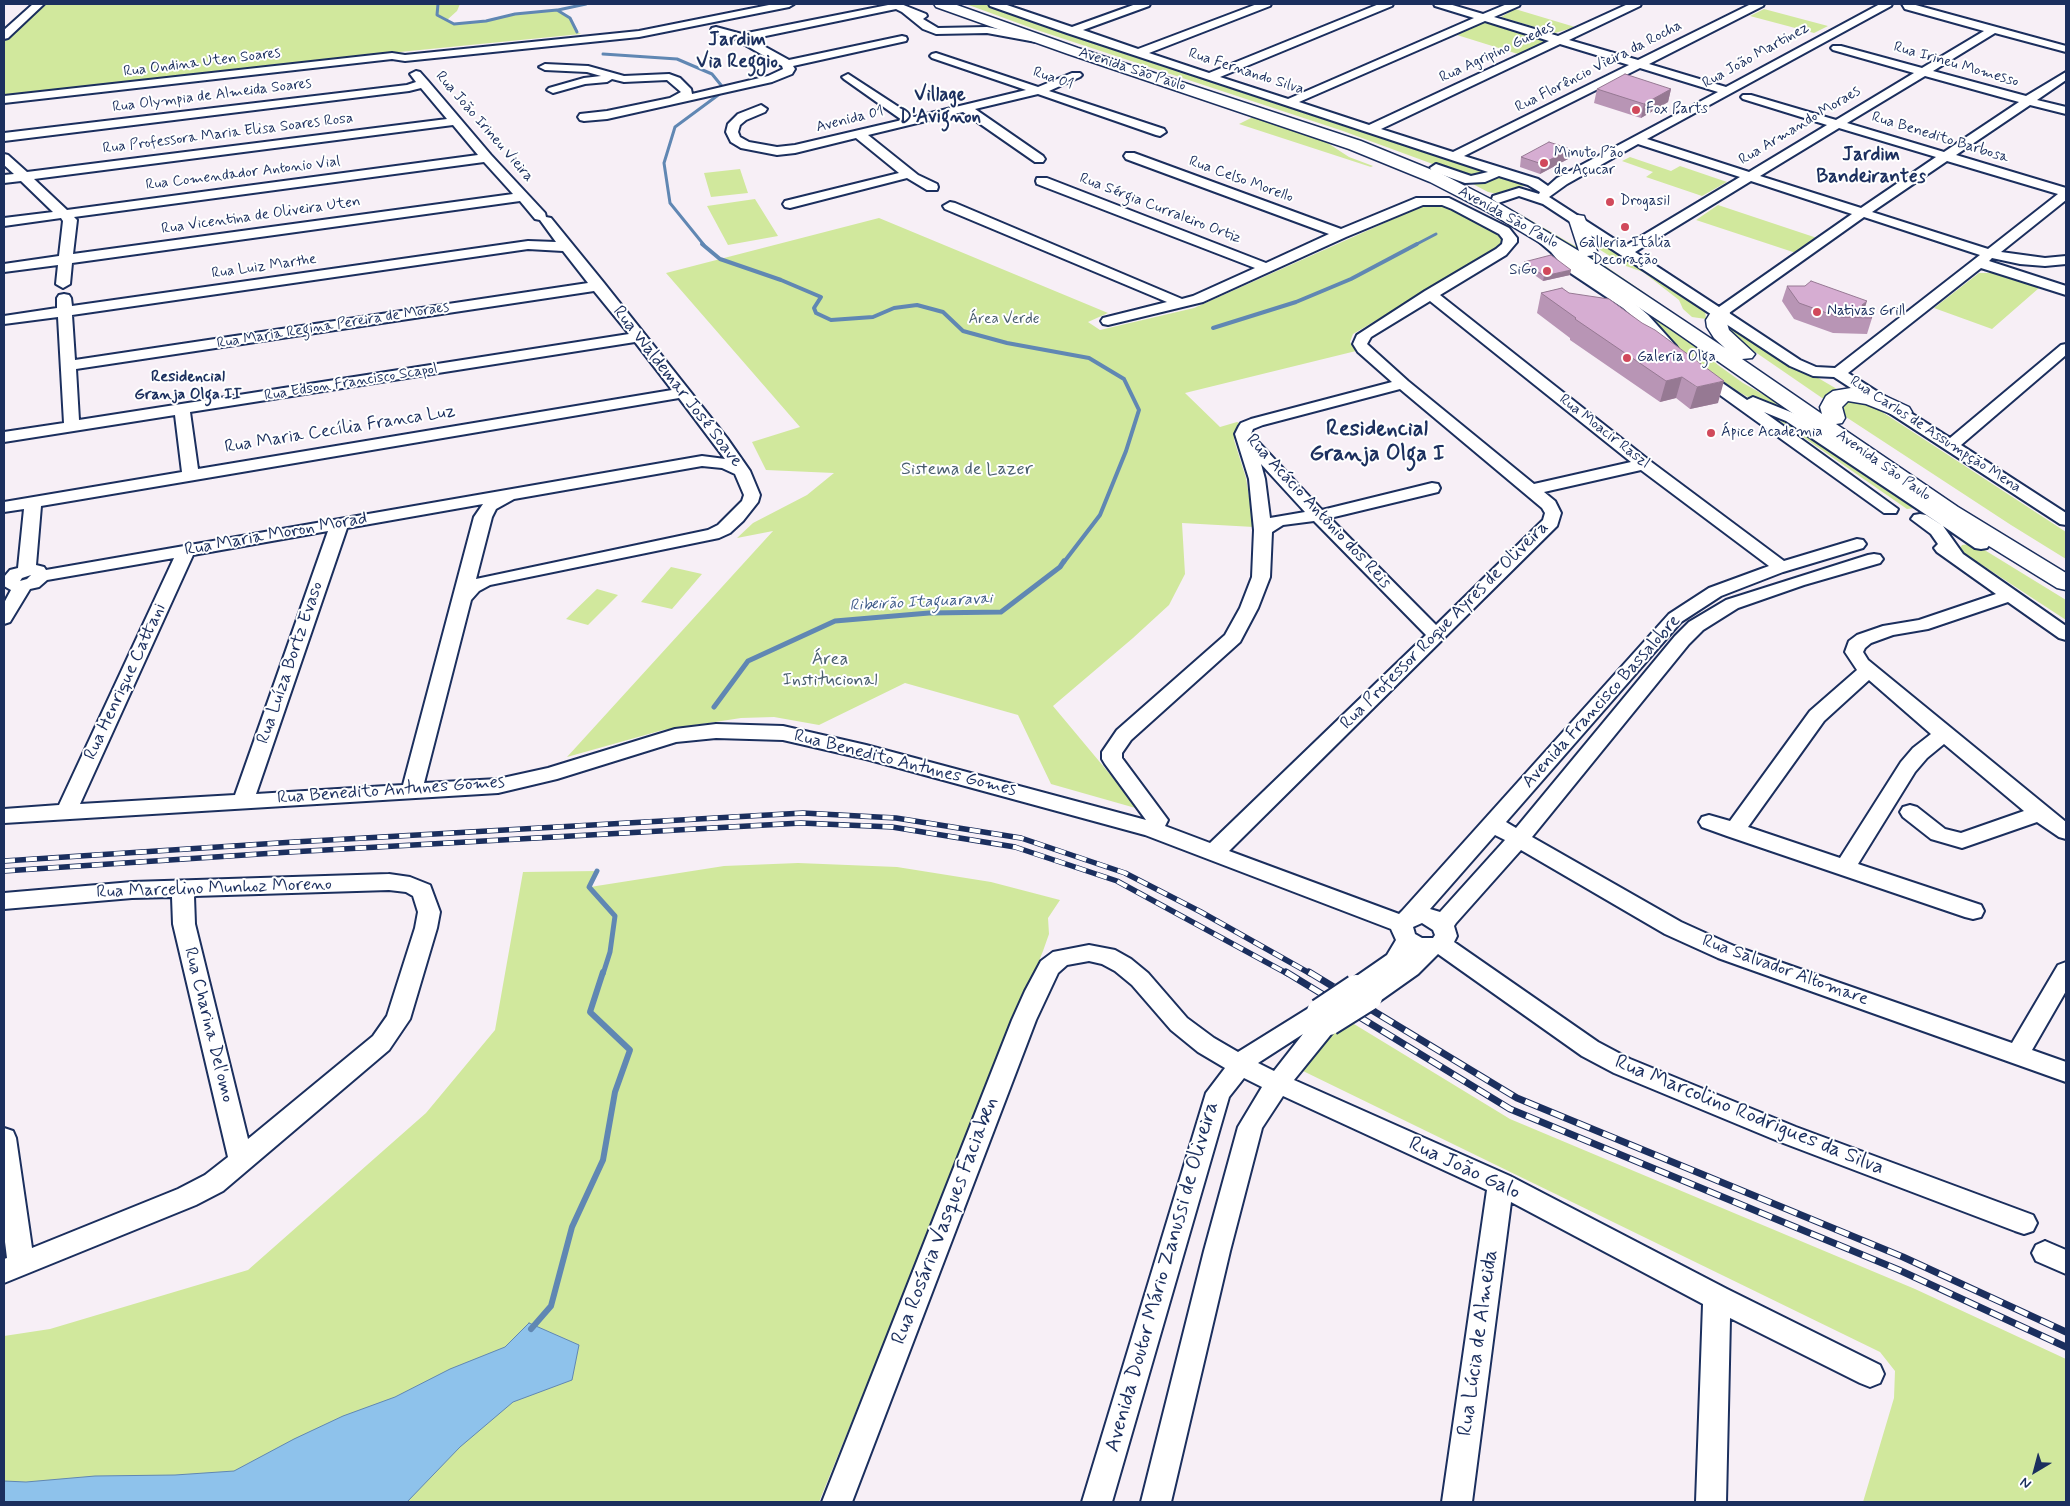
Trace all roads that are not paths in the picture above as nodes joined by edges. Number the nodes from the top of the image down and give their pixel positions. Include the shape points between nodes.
1 (39, 4) edge
2 (790, 4) edge
3 (941, 4) edge
4 (960, 4) edge
5 (994, 4) edge
6 (1020, 4) edge
7 (1145, 4) edge
8 (1266, 4) edge
9 (1388, 4) edge
10 (1438, 4) edge
11 (1515, 4) edge
12 (1636, 4) edge
13 (1759, 4) edge
14 (1887, 4) edge
15 (1893, 4) edge
16 (895, 5) edge
17 (1908, 5) edge
18 (870, 7) edge
19 (1007, 8) junction
20 (1484, 17) junction
21 (4, 18) edge
22 (19, 21) junction
23 (716, 30) dead end
24 (1993, 30) junction
25 (1071, 31) junction
26 (4, 36) edge
27 (741, 38) junction
28 (902, 39) dead end
29 (1559, 40) junction
30 (1048, 42) junction
31 (1838, 48) dead end
32 (2066, 49) edge
33 (1138, 53) junction
34 (936, 56) dead end
35 (408, 63) junction
36 (787, 64) junction
37 (1638, 64) junction
38 (545, 67) dead end
39 (1923, 71) junction
40 (2066, 75) edge
41 (598, 76) junction
42 (1076, 76) dead end
43 (848, 77) dead end
44 (1209, 77) junction
45 (424, 83) junction
46 (553, 90) dead end
47 (1041, 90) junction
48 (1728, 91) junction
49 (690, 94) junction
50 (1747, 97) dead end
51 (4, 100) edge
52 (2029, 101) junction
53 (1288, 103) junction
54 (761, 109) dead end
55 (966, 109) junction
56 (2066, 111) edge
57 (584, 117) dead end
58 (456, 121) junction
59 (913, 122) junction
60 (1836, 123) junction
61 (1370, 130) junction
62 (1160, 132) dead end
63 (860, 135) junction
64 (4, 137) edge
65 (1637, 140) junction
66 (1130, 156) dead end
67 (1453, 156) junction
68 (1947, 157) junction
69 (4, 158) edge
70 (487, 158) junction
71 (1039, 159) dead end
72 (1436, 168) junction
73 (1490, 171) junction
74 (909, 174) junction
75 (23, 176) junction
76 (1749, 176) junction
77 (4, 179) edge
78 (1042, 181) dead end
79 (932, 187) dead end
80 (1542, 190) junction
81 (2066, 193) edge
82 (523, 197) junction
83 (790, 204) dead end
84 (1497, 204) junction
85 (950, 206) dead end
86 (1863, 212) junction
87 (63, 214) junction
88 (543, 218) joint
89 (1578, 220) junction
90 (4, 222) edge
91 (1529, 228) junction
92 (1341, 234) junction
93 (562, 242) junction
94 (1588, 251) junction
95 (1626, 251) junction
96 (1991, 254) junction
97 (66, 260) junction
98 (2066, 260) edge
99 (1980, 262) junction
100 (4, 268) edge
101 (1267, 268) junction
102 (599, 286) junction
103 (2066, 291) edge
104 (1430, 294) junction
105 (1183, 304) junction
106 (64, 311) junction
107 (1720, 313) junction
108 (4, 320) edge
109 (1108, 321) dead end
110 (640, 337) junction
111 (2066, 348) edge
112 (1687, 365) junction
113 (67, 366) junction
114 (1766, 370) junction
115 (1838, 373) junction
116 (1403, 384) junction
117 (682, 394) junction
118 (1744, 406) junction
119 (182, 410) junction
120 (1901, 412) junction
121 (1834, 418) junction
122 (72, 427) junction
123 (1242, 434) junction
124 (4, 437) edge
125 (720, 441) junction
126 (1952, 444) junction
127 (702, 461) junction
128 (1644, 464) junction
129 (742, 471) junction
130 (191, 476) junction
131 (1432, 488) dead end
132 (1532, 490) junction
133 (1899, 491) junction
134 (513, 494) junction
135 (33, 502) junction
136 (458, 503) junction
137 (4, 507) edge
138 (1890, 509) dead end
139 (1318, 516) junction
140 (483, 517) junction
141 (1920, 518) junction
142 (2066, 520) edge
143 (339, 525) junction
144 (1263, 530) junction
145 (1857, 544) dead end
146 (1981, 544) junction
147 (1945, 547) junction
148 (186, 551) junction
149 (472, 559) junction
150 (1874, 559) dead end
151 (2066, 567) edge
152 (1778, 568) junction
153 (515, 574) junction
154 (20, 580) edge
155 (1798, 582) junction
156 (2066, 583) edge
157 (2010, 594) junction
158 (2066, 594) edge
159 (462, 598) junction
160 (4, 618) edge
161 (1441, 630) junction
162 (2066, 634) edge
163 (1865, 667) junction
164 (1944, 734) junction
165 (412, 791) junction
166 (243, 802) junction
167 (66, 812) junction
168 (1910, 812) dead end
169 (2040, 813) junction
170 (4, 816) edge
171 (1709, 822) dead end
172 (1493, 824) junction
173 (1151, 829) junction
174 (1734, 831) junction
175 (2066, 832) edge
176 (1519, 838) junction
177 (1213, 853) junction
178 (1845, 868) junction
179 (184, 888) junction
180 (4, 901) edge
181 (1973, 911) dead end
182 (1406, 927) junction
183 (1438, 939) junction
184 (1074, 955) joint
185 (2066, 971) edge
186 (1362, 992) junction
187 (1324, 1017) junction
188 (2018, 1054) junction
189 (1240, 1065) junction
190 (2066, 1072) edge
191 (1278, 1084) junction
192 (4, 1138) edge
193 (241, 1160) junction
194 (1501, 1184) junction
195 (2024, 1223) dead end
196 (12, 1268) edge
197 (1717, 1298) junction
198 (1870, 1374) dead end
199 (836, 1502) edge
200 (1097, 1502) edge
201 (1156, 1502) edge
202 (1457, 1502) edge
203 (1711, 1502) edge

1 - 22 street
2 - 35 street, Rua Ondina Uten Soares via 639,34 490,49 452,59
3 - 16 street via 971,18 974,24 964,29 945,30 933,27 922,16
3 - 30 main road, Avenida São Paulo
4 - 72 main road, Avenida São Paulo
5 - 19 street, Rua Fernando Silva
6 - 19 street
7 - 25 street
8 - 33 street
9 - 44 street
10 - 20 street
11 - 20 street
12 - 29 street, Rua Agripino Guedes
13 - 37 street, Rua Florêncio Vieira da Rocha
14 - 15 street
14 - 48 street, Rua João Martinez
16 - 18 street
16 - 30 street via 936,31 994,31
17 - 24 street
18 - 27 street
19 - 25 street, Rua Fernando Silva
20 - 29 street
20 - 53 street
21 - 22 street
22 - 26 street
23 - 27 street
24 - 32 street
24 - 39 street, Rua Armando Moraes
25 - 33 street, Rua Fernando Silva
27 - 36 street
28 - 36 street
29 - 37 street
29 - 61 street, Rua Agripino Guedes
30 - 84 main road, Avenida São Paulo via 1245,108 1251,114 1281,127 1301,126 1404,164
31 - 39 street, Rua Irineu Momesso
33 - 44 street, Rua Fernando Silva
34 - 47 street, Rua 01
35 - 45 street, Rua João Irineu Vieira
35 - 51 street, Rua Ondina Uten Soares via 392,56
36 - 49 street via 789,69 783,76
37 - 48 street
37 - 67 street, Rua Florêncio Vieira da Rocha
38 - 41 street via 561,67
39 - 52 street, Rua Irineu Momesso
39 - 60 street, Rua Armando Moraes
40 - 52 street
41 - 46 street
41 - 49 street via 624,79 669,77
42 - 47 street, Avenida 01
43 - 59 street
44 - 53 street, Rua Fernando Silva
45 - 58 street, Rua João Irineu Vieira
45 - 64 street, Rua Olympia de Almeida Soares via 409,88
47 - 55 street, Avenida 01
47 - 62 street, Rua 01
48 - 65 street, Rua João Martinez
49 - 57 street via 607,115
50 - 60 street, Rua Benedito Barbosa
52 - 56 street, Rua Irineu Momesso
52 - 68 street
53 - 61 street, Rua Fernando Silva
54 - 63 street, Avenida 01 via 734,124 732,132 740,142 777,151
55 - 59 street, Avenida 01
55 - 71 street
58 - 70 street, Rua João Irineu Vieira
58 - 75 street, Rua Professora Maria Elisa Soares Rosa
59 - 63 street, Avenida 01
60 - 68 street, Rua Benedito Barbosa
60 - 76 street, Rua Armando Moraes
61 - 67 street, Rua Fernando Silva
63 - 74 street
65 - 76 street
65 - 80 street, Rua João Martinez
66 - 92 street, Rua Celso Morello
67 - 73 street, Rua Fernando Silva
68 - 81 street, Rua Benedito Barbosa
68 - 86 street
69 - 75 street
70 - 82 street, Rua João Irineu Vieira
70 - 87 street, Rua Comendador Antonio Vial
72 - 73 street via 1470,180 1485,178
72 - 84 main road, Avenida São Paulo
73 - 80 street, Rua Fernando Silva via 1507,174
74 - 79 street
74 - 83 street
75 - 77 street, Rua Professora Maria Elisa Soares Rosa
75 - 87 street
76 - 86 street
76 - 95 street, Rua Armando Moraes
78 - 101 street, Rua Sérgia Curraleiro Ortiz
80 - 84 street via 1519,192
80 - 89 street, Rua Carlos de Assumpção Mena
81 - 96 street
82 - 88 street, Rua João Irineu Vieira
82 - 97 street, Rua Vicentina de Oliveira Uten
84 - 91 main road, Avenida São Paulo
84 - 94 main road, Avenida São Paulo
85 - 105 street
86 - 96 street
86 - 107 street
87 - 90 street, Rua Comendador Antonio Vial
87 - 97 street via 70,220
88 - 93 street, Rua Waldemar José Soave
89 - 94 main road
89 - 95 street, Rua Carlos de Assumpção Mena
91 - 112 street via 1556,249 1571,266 1643,318
91 - 156 main road, Avenida São Paulo via 1677,324 1950,512
92 - 101 street
92 - 104 street, Rua Professor Roque Ayres de Oliveira via 1413,203 1444,201 1504,231 1510,238 1508,246
93 - 102 street, Rua Waldemar José Soave
93 - 106 street, Rua Luiz Marthe
94 - 114 main road, Avenida São Paulo
95 - 107 street, Rua Carlos de Assumpção Mena
96 - 98 street via 2020,260
96 - 99 street
97 - 100 street, Rua Vicentina de Oliveira Uten
97 - 106 street
99 - 103 street
99 - 115 street
101 - 105 street
102 - 110 street, Rua Waldemar José Soave
102 - 113 street, Rua Maria Regina Pereira de Moraes
104 - 116 street, Rua Professor Roque Ayres de Oliveira via 1362,338 1360,344
104 - 128 street, Rua Moacir Raszl
105 - 109 street
106 - 108 street, Rua Luiz Marthe
106 - 113 street
107 - 114 main road via 1716,320 1721,334
107 - 115 street, Rua Carlos de Assumpção Mena via 1795,364 1813,371
110 - 117 street, Rua Waldemar José Soave
110 - 119 street, Rua Edson Francisco Scapol
111 - 126 street
112 - 118 street
112 - 133 street via 1733,392 1792,418
113 - 122 street
114 - 121 main road, Avenida São Paulo
115 - 120 street, Rua Carlos de Assumpção Mena
116 - 123 street, Rua Acácio Antônio dos Reis via 1257,422 1247,426
116 - 132 street, Rua Professor Roque Ayres de Oliveira
117 - 125 street, Rua Waldemar José Soave
117 - 130 street, Rua Maria Cecília Franca Luz
118 - 138 street
118 - 141 street via 1774,419
119 - 122 street, Rua Edson Francisco Scapol
119 - 130 street
120 - 121 main road via 1852,394 1834,401 1831,407
120 - 126 street, Rua Carlos de Assumpção Mena
121 - 151 main road, Avenida São Paulo
122 - 124 street, Rua Edson Francisco Scapol
123 - 139 street, Rua Acácio Antônio dos Reis
123 - 144 street via 1257,479
125 - 127 street
125 - 129 street, Rua Waldemar José Soave
126 - 142 street, Rua Carlos de Assumpção Mena
127 - 129 street, Rua Maria Moron Morad via 726,464
127 - 134 street, Rua Maria Moron Morad
128 - 132 street
128 - 152 street, Rua Moacir Raszl
129 - 153 street, Rua Waldemar José Soave via 752,495 750,502 724,529 697,539
130 - 135 street, Rua Maria Cecília Franca Luz
131 - 139 street
132 - 161 street, Rua Professor Roque Ayres de Oliveira via 1549,505 1553,513 1551,522
133 - 141 street via 1919,508
133 - 146 street
134 - 136 street, Rua Maria Moron Morad
134 - 140 street, Rua Maria Moron Morad via 490,506
135 - 137 street, Rua Maria Cecília Franca Luz
135 - 154 street
136 - 140 street via 476,509
136 - 143 street, Rua Maria Moron Morad
139 - 144 street via 1277,521
139 - 161 street, Rua Acácio Antônio dos Reis via 1407,606
140 - 149 street
141 - 147 street via 1919,526 1926,536
143 - 148 street, Rua Maria Moron Morad
143 - 166 street, Rua Luíza Bortz Evaso
144 - 173 street via 1261,577 1233,638 1124,735 1112,752 1112,759 1158,820
145 - 152 street, Avenida Francisco Bassalobre
146 - 147 street via 1956,539
146 - 158 main road
147 - 157 street
148 - 154 street, Rua Maria Moron Morad
148 - 167 street, Rua Henrique Cattani
149 - 153 street, Rua Waldemar José Soave via 481,569 492,573
149 - 159 street
150 - 155 street, Avenida Francisco Bassalobre
152 - 155 street, Rua Moacir Raszl via 1798,571 1802,577
152 - 172 street, Avenida Francisco Bassalobre via 1715,592 1674,618
153 - 159 street, Rua Waldemar José Soave via 485,581
154 - 160 street
155 - 176 street, Avenida Francisco Bassalobre via 1732,604 1696,626
157 - 162 street
157 - 163 street via 1922,625 1866,655
159 - 165 street
161 - 177 street, Rua Professor Roque Ayres de Oliveira
163 - 164 street
163 - 174 street via 1817,716
164 - 169 street
164 - 178 street via 1908,767
165 - 166 street, Rua Benedito Antunes Gomes
165 - 173 street, Rua Benedito Antunes Gomes via 498,786 550,774 675,736 716,731 783,733 866,752
166 - 167 street, Rua Benedito Antunes Gomes
167 - 170 street, Rua Benedito Antunes Gomes
168 - 169 street via 1938,834 1962,841
169 - 175 street
171 - 174 street
172 - 176 street
172 - 182 street, Avenida Francisco Bassalobre
173 - 177 street, Rua Benedito Antunes Gomes
174 - 178 street
176 - 183 street, Avenida Francisco Bassalobre via 1447,918
176 - 188 street, Rua Salvador Altomare via 1673,928 1726,952
177 - 182 street, Rua Benedito Antunes Gomes
178 - 181 street
179 - 180 street, Rua Marcelino Munhoz Moreno
179 - 193 street, Rua Charina Del'omo via 184,924
179 - 193 street, Rua Marcelino Munhoz Moreno via 389,882 410,885 422,891 429,912 398,1019 381,1043
182 - 183 street, Rua Benedito Antunes Gomes via 1417,946
182 - 183 street via 1422,915 1434,918
182 - 186 street, Avenida Francisco Bassalobre via 1395,961
183 - 186 street, Avenida Francisco Bassalobre via 1410,968
183 - 195 street, Rua Marcolino Rodrigues da Silva via 1590,1048 1622,1066 1779,1131
184 - 189 street, Rua João Galo via 1107,956 1123,965 1180,1024 1206,1045
184 - 199 street, Rua Rosária Vasques Faciaben via 1061,958 1049,967 1024,1020
185 - 188 street
186 - 187 street, bridge
187 - 189 street, Avenida Doutor Mário Zanussi de Oliveira
187 - 191 street
188 - 190 street, Rua Salvador Altomare
189 - 191 street, Rua João Galo
189 - 200 street, Avenida Doutor Mário Zanussi de Oliveira via 1218,1092
191 - 194 street, Rua João Galo
191 - 201 street via 1250,1127
192 - 196 street
193 - 196 street via 214,1183 187,1198
194 - 197 street, Rua João Galo
194 - 202 street, Rua Lúcia de Almeida
197 - 198 street, Rua João Galo
197 - 203 street

